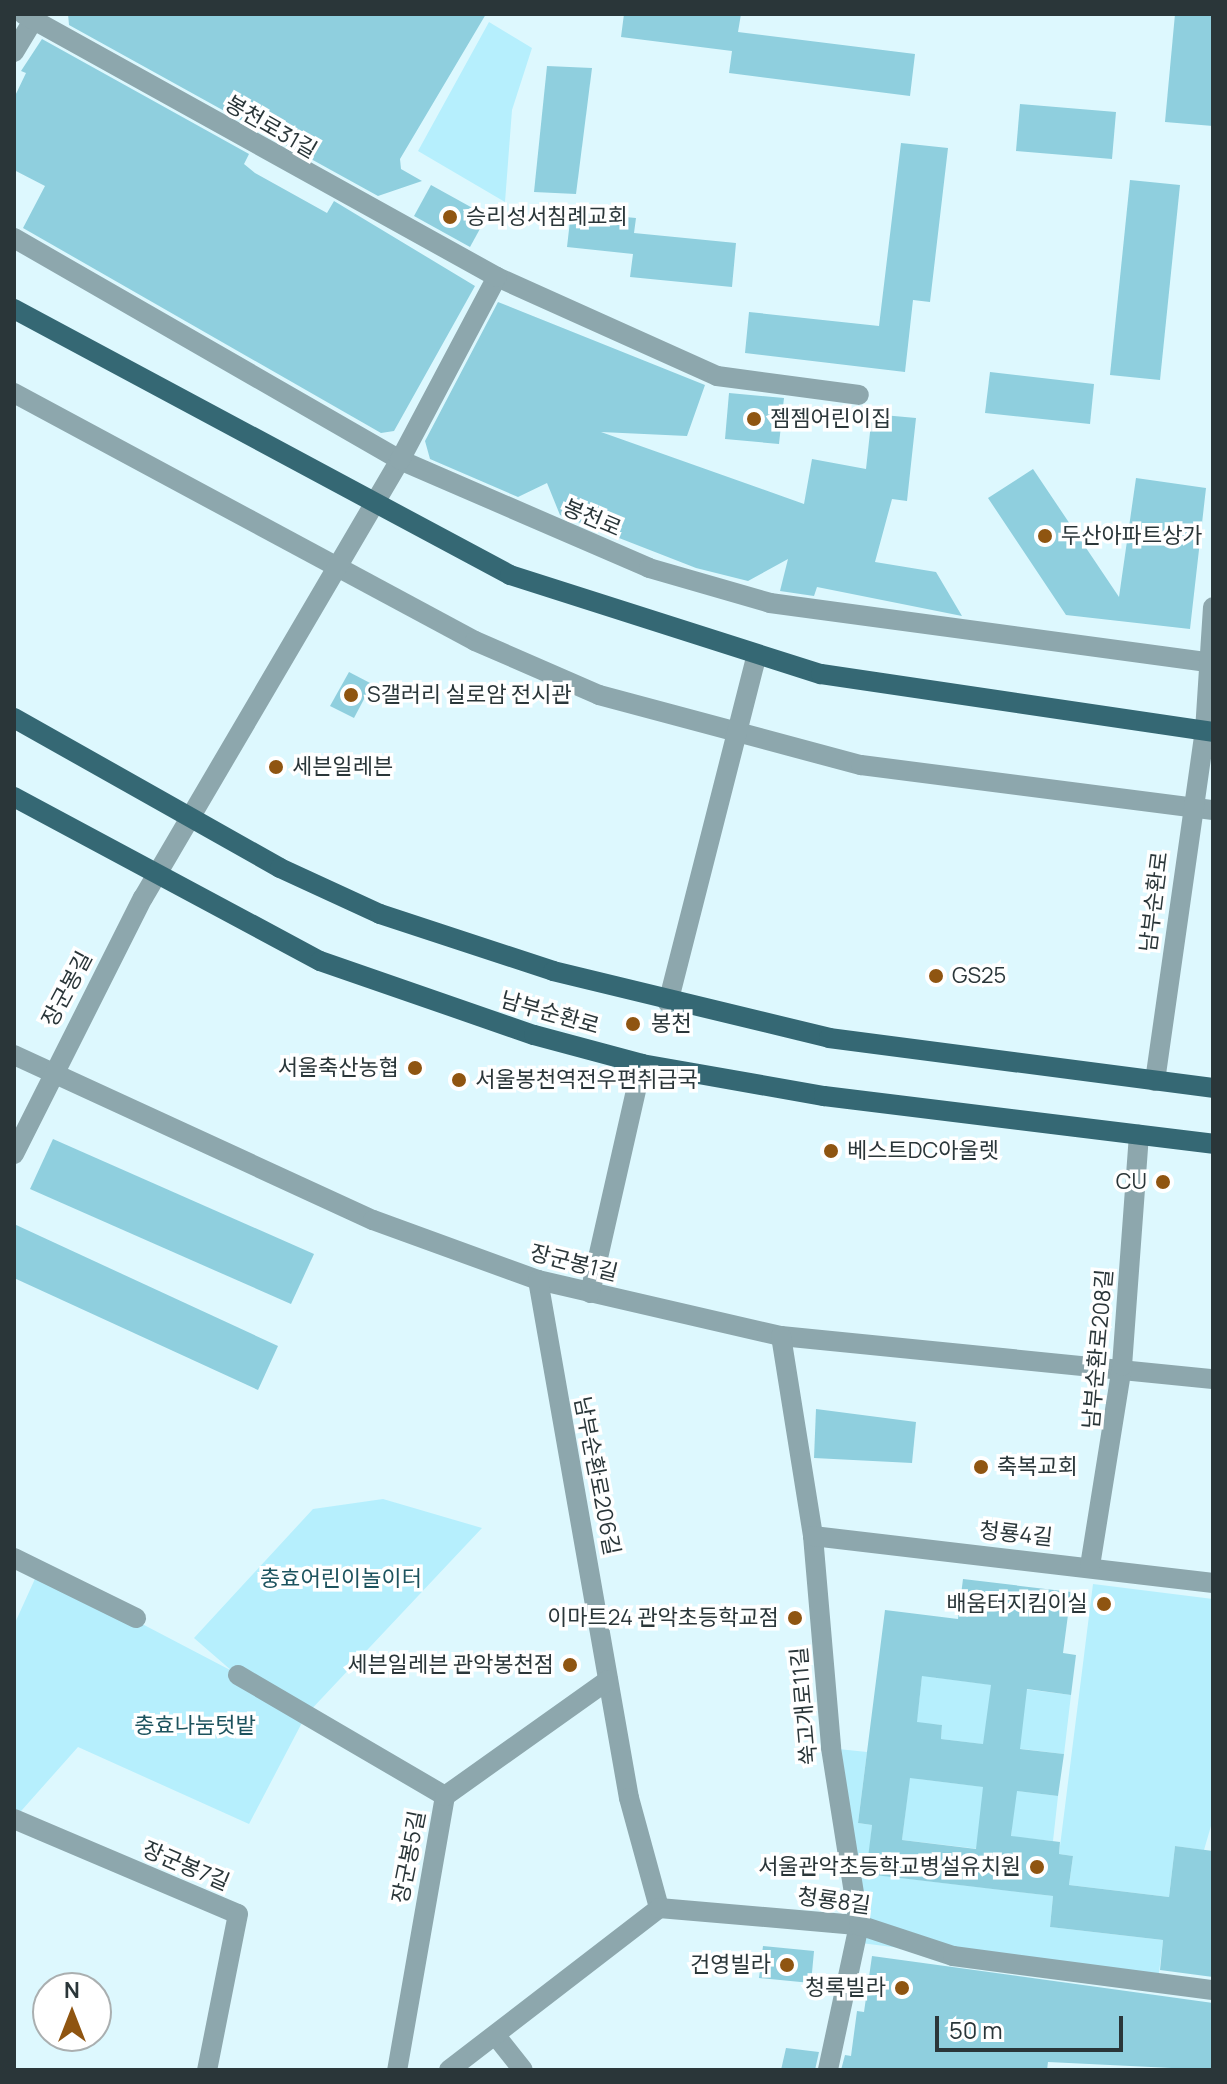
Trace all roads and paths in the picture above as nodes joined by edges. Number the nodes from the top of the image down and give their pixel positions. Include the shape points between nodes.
1 (31, 16) edge
2 (14, 52) edge
3 (14, 238) edge
4 (497, 277) junction
5 (14, 309) edge
6 (14, 393) edge
7 (859, 395) dead end
8 (400, 460) junction
9 (374, 504) junction
10 (335, 568) junction
11 (1213, 607) edge
12 (756, 659) junction
13 (1211, 662) edge
14 (14, 718) edge
15 (1209, 732) edge
16 (737, 734) junction
17 (14, 797) edge
18 (1190, 808) junction
19 (1213, 810) edge
20 (190, 816) junction
21 (155, 877) junction
22 (668, 1003) junction
23 (14, 1055) edge
24 (642, 1064) junction
25 (51, 1071) junction
26 (1155, 1081) junction
27 (1213, 1088) edge
28 (1139, 1135) junction
29 (1213, 1144) edge
30 (14, 1154) edge
31 (538, 1280) junction
32 (590, 1293) junction
33 (781, 1336) junction
34 (1122, 1366) junction
35 (1213, 1379) edge
36 (813, 1536) junction
37 (14, 1558) edge
38 (1090, 1566) junction
39 (1213, 1583) edge
40 (136, 1618) dead end
41 (238, 1675) dead end
42 (608, 1680) junction
43 (445, 1796) junction
44 (14, 1819) edge
45 (659, 1908) junction
46 (859, 1925) junction
47 (1213, 1990) edge
48 (496, 2036) junction
49 (207, 2070) edge
50 (397, 2070) edge
51 (449, 2070) edge
52 (523, 2070) edge
53 (828, 2070) edge

1 - 2 street
1 - 4 street, 봉천로31길
3 - 8 street, 봉천로
4 - 7 street, 봉천로31길 via 717,376
4 - 8 street
5 - 9 main road
6 - 10 street
8 - 9 street
8 - 13 street, 봉천로 via 649,568 745,597
9 - 10 street
9 - 12 main road via 510,575
10 - 16 street via 599,695
10 - 20 street
11 - 13 street, 남부순환로
12 - 15 main road
12 - 16 street
13 - 15 street, 남부순환로
14 - 20 main road, 남부순환로
15 - 18 street, 남부순환로
16 - 18 street via 861,765
16 - 22 street
17 - 21 main road, 남부순환로
18 - 19 street
18 - 26 street, 남부순환로
20 - 21 street, 장군봉길
20 - 22 main road, 남부순환로 via 380,914
21 - 24 main road, 남부순환로 via 390,989
21 - 25 street, 장군봉길
22 - 26 main road, 남부순환로 via 829,1038
23 - 25 street, 장군봉1길
24 - 28 main road, 남부순환로 via 824,1096
24 - 32 street
25 - 30 street, 장군봉길
25 - 31 street, 장군봉1길 via 373,1220
26 - 27 main road, 남부순환로
28 - 29 main road, 남부순환로
28 - 34 street, 남부순환로208길
31 - 32 street, 장군봉1길
31 - 42 street, 남부순환로206길
32 - 33 street, 장군봉1길
33 - 34 street, 장군봉1길
33 - 36 street, 쑥고개로11길
34 - 35 street, 장군봉1길
34 - 38 street, 남부순환로208길
36 - 38 street, 청룡4길
36 - 46 street, 쑥고개로11길 via 831,1748
37 - 40 street
38 - 39 street, 청룡4길
41 - 43 street, 장군봉5길
42 - 43 street
42 - 45 street, 남부순환로206길
43 - 50 street, 장군봉5길
44 - 49 street, 장군봉7길 via 238,1914
45 - 46 street, 청룡8길
45 - 48 street
46 - 47 street, 청룡8길 via 953,1956
46 - 53 street, 쑥고개로11길
48 - 51 street
48 - 52 street

